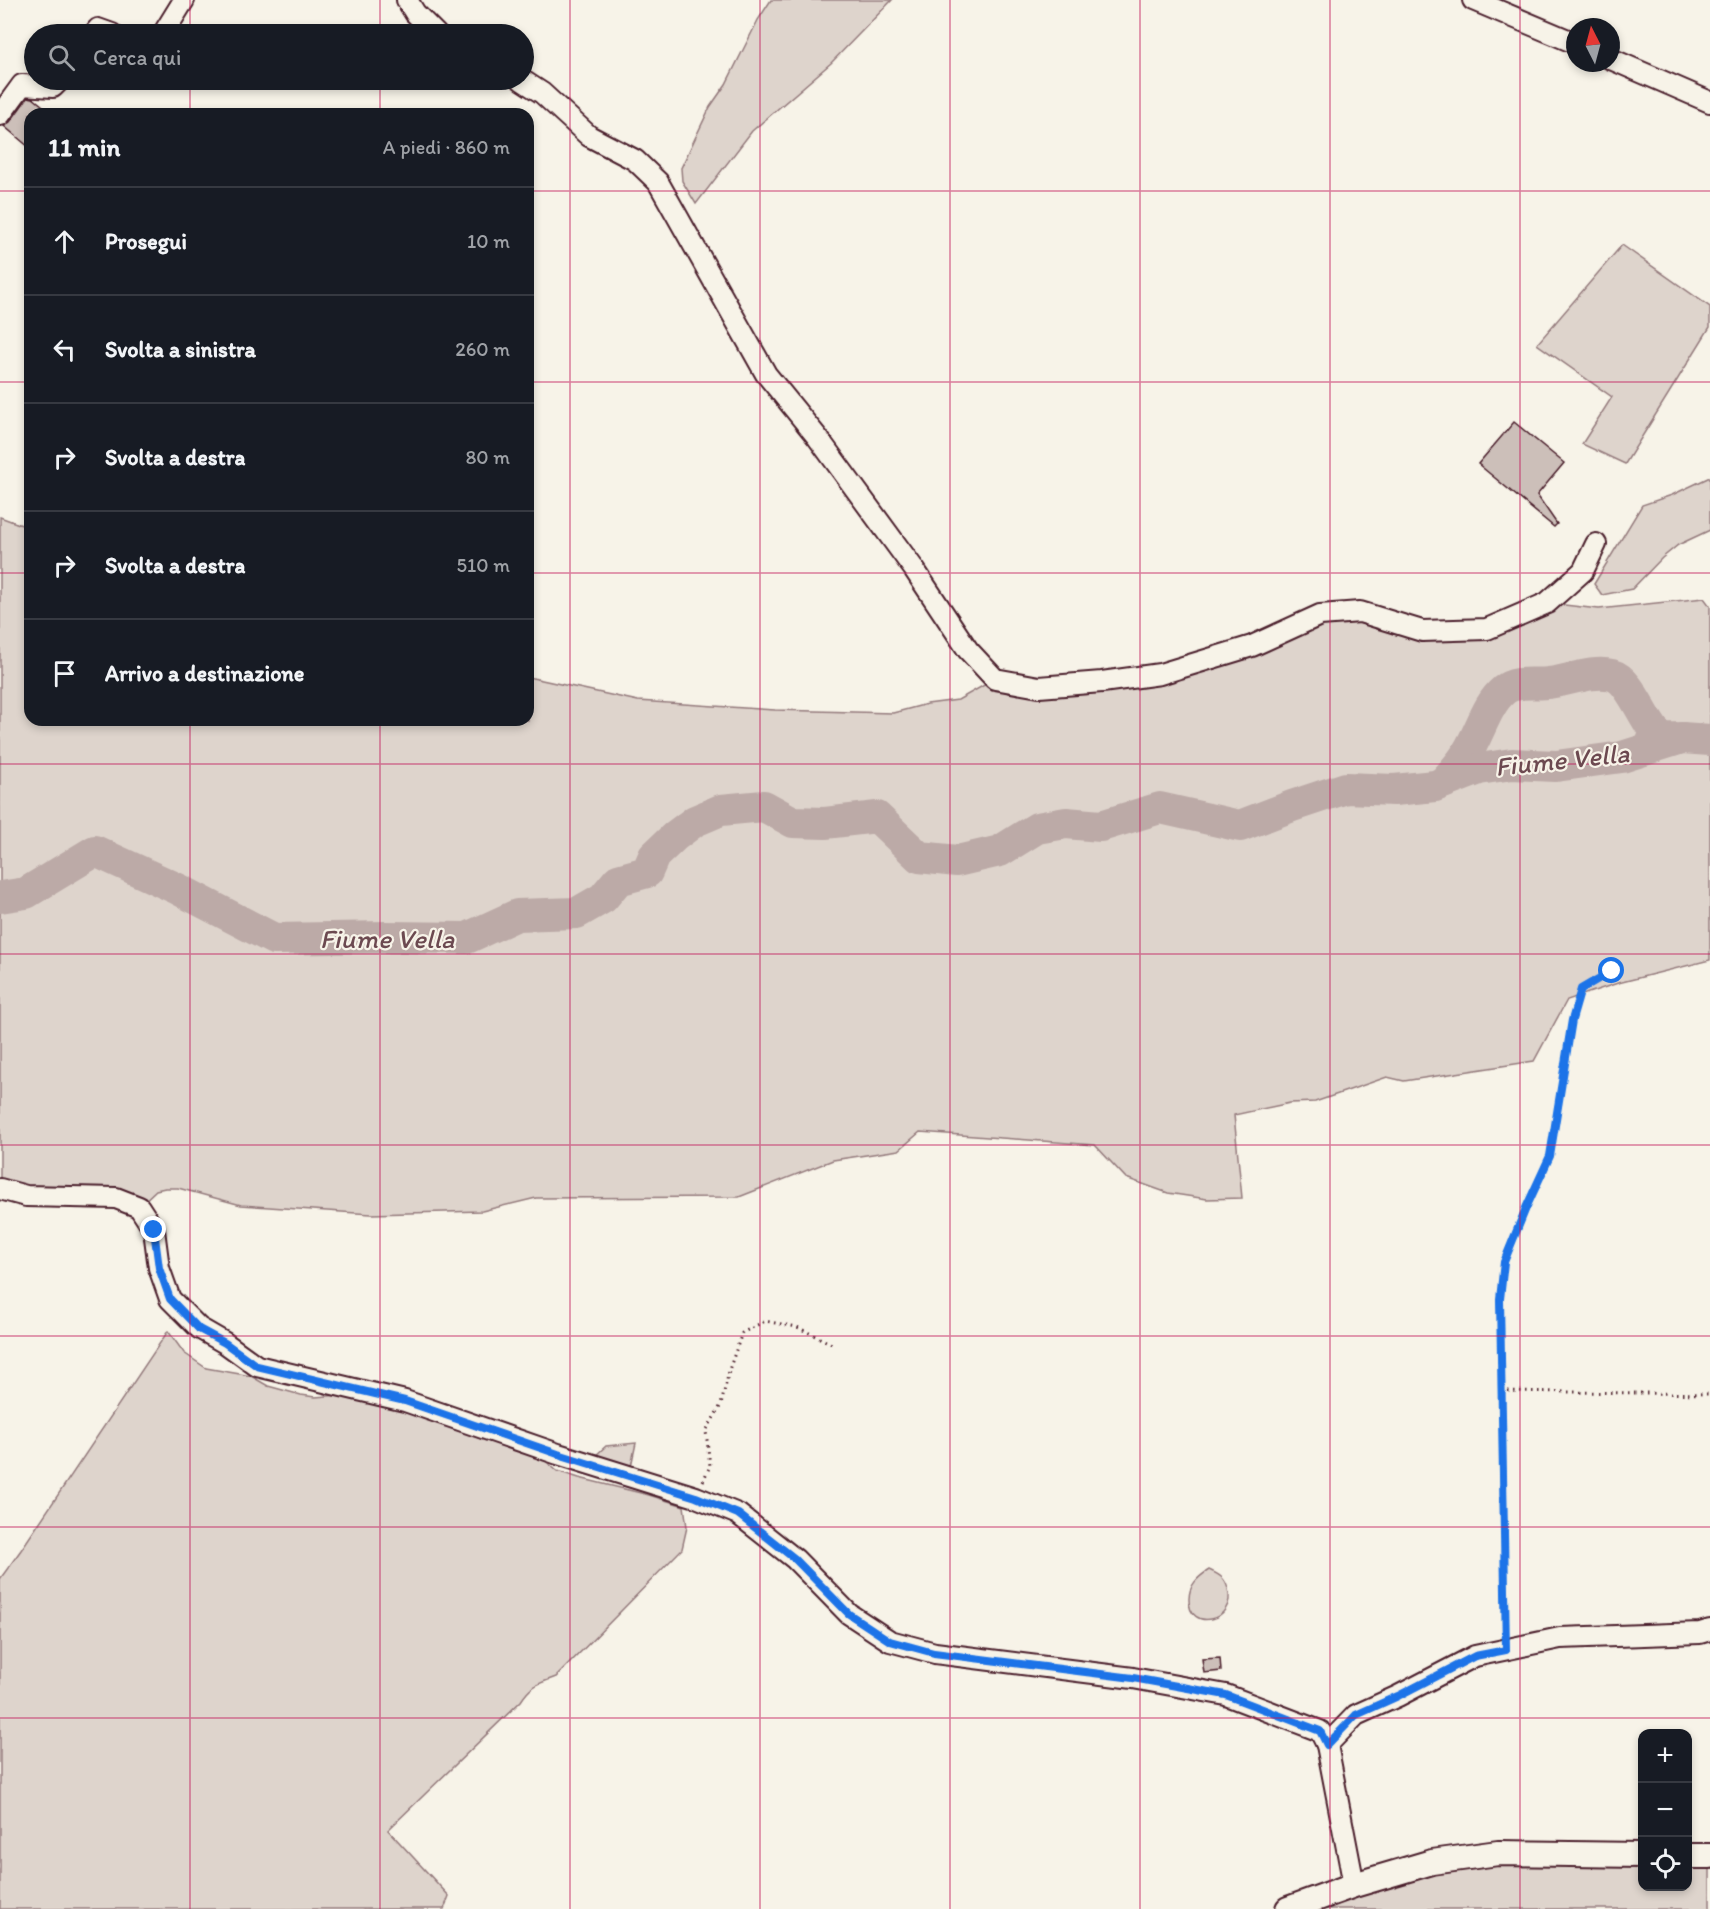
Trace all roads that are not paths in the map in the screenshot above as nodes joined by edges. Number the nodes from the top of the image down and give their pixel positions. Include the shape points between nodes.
1 (184, 0) edge
2 (407, 0) edge
3 (1473, 0) edge
4 (169, 24) edge
5 (426, 24) edge
6 (1566, 39) edge
7 (1620, 62) edge
8 (24, 85) edge
9 (534, 88) edge
10 (1710, 102) edge
11 (0, 115) edge
12 (1596, 544) dead end
13 (0, 1189) edge
14 (1710, 1630) edge
15 (1327, 1745) junction
16 (1638, 1855) edge
17 (1692, 1856) edge
18 (1710, 1856) edge
19 (1354, 1885) junction
20 (1288, 1909) edge

1 - 4 street
2 - 5 street
3 - 6 street
7 - 10 street
8 - 11 street
9 - 12 street via 589,136 635,160 658,182 766,374 818,438 968,650 995,679 1039,687 1160,674 1252,646 1320,615 1360,612 1422,631 1487,629 1547,603 1583,571
13 - 15 street via 26,1196 116,1198 140,1207 154,1230 159,1268 170,1299 199,1329 257,1366 405,1401 738,1514 795,1559 849,1614 890,1641 934,1653 1133,1678 1226,1695 1320,1731
14 - 15 street via 1560,1638 1475,1656 1356,1715
15 - 19 street
16 - 19 main road via 1498,1853 1432,1862
17 - 18 main road
19 - 20 main road

